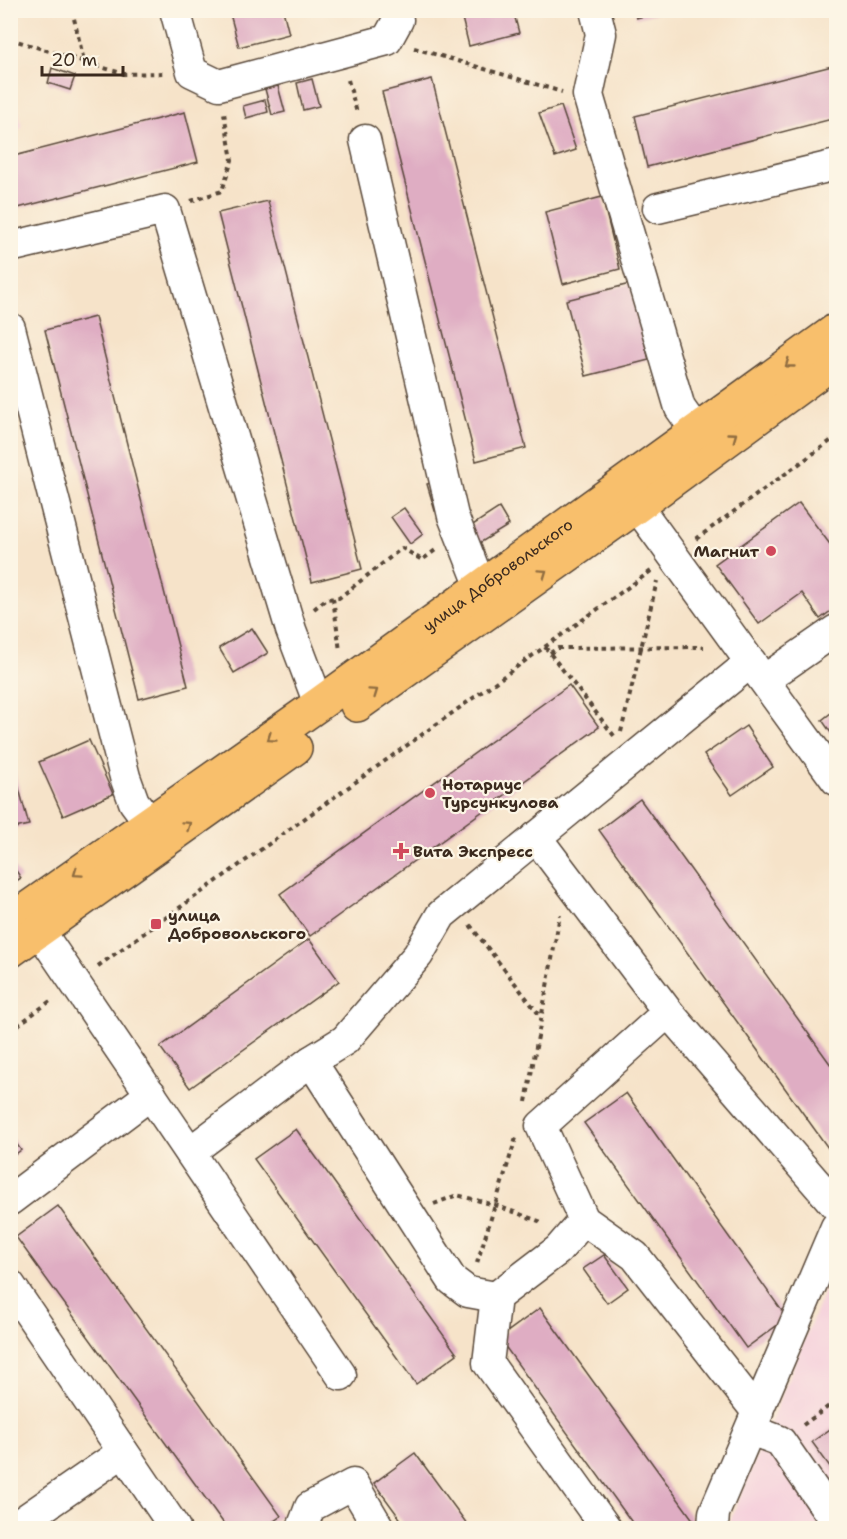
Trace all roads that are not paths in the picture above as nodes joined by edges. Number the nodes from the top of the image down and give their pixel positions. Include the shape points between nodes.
1 (175, 10) edge
2 (396, 10) edge
3 (595, 10) edge
4 (365, 140) road end
5 (837, 165) edge
6 (658, 207) dead end
7 (10, 247) edge
8 (10, 328) edge
9 (837, 330) edge
10 (837, 360) edge
11 (697, 432) junction
12 (637, 506) junction
13 (481, 587) junction
14 (837, 630) edge
15 (752, 663) junction
16 (319, 704) junction
17 (837, 780) edge
18 (149, 822) junction
19 (536, 837) junction
20 (25, 921) edge
21 (10, 951) edge
22 (668, 1012) junction
23 (311, 1061) junction
24 (152, 1095) junction
25 (190, 1152) junction
26 (10, 1200) edge
27 (837, 1206) edge
28 (579, 1227) junction
29 (837, 1227) edge
30 (10, 1285) edge
31 (482, 1294) junction
32 (341, 1374) dead end
33 (754, 1421) junction
34 (123, 1452) junction
35 (837, 1522) edge
36 (13, 1528) edge
37 (175, 1528) edge
38 (302, 1528) edge
39 (380, 1528) edge
40 (606, 1528) edge
41 (713, 1528) edge

1 - 2 lane via 192,72 219,85 387,40 398,20
3 - 11 lane via 601,34 588,95 680,408
4 - 13 lane via 453,516
5 - 6 lane
7 - 16 lane via 165,210 291,630
8 - 18 lane via 126,777 134,802
9 -> 11 main road, улица Добровольского
12 -> 10 main road, улица Добровольского
11 - 13 main road, улица Добровольского
12 - 15 lane
20 -> 12 main road, улица Добровольского
13 - 16 main road, улица Добровольского
14 - 15 lane
15 - 17 lane
15 - 19 lane
16 -> 18 main road, улица Добровольского
18 -> 20 main road, улица Добровольского
19 - 22 lane
19 - 23 lane via 441,915 418,955 345,1040
20 - 21 main road, улица Добровольского
20 - 24 lane via 75,983
22 - 27 lane
22 - 28 lane via 541,1126
23 - 25 lane
23 - 31 lane via 452,1280
24 - 25 lane
24 - 26 lane
25 - 32 lane
28 - 31 lane via 558,1250
28 - 33 lane via 635,1256
29 - 33 lane
30 - 34 lane
31 - 40 lane via 488,1363
33 - 35 lane via 780,1441
33 - 41 lane via 714,1514
34 - 36 lane
34 - 37 lane
38 - 39 lane via 310,1507 353,1484

